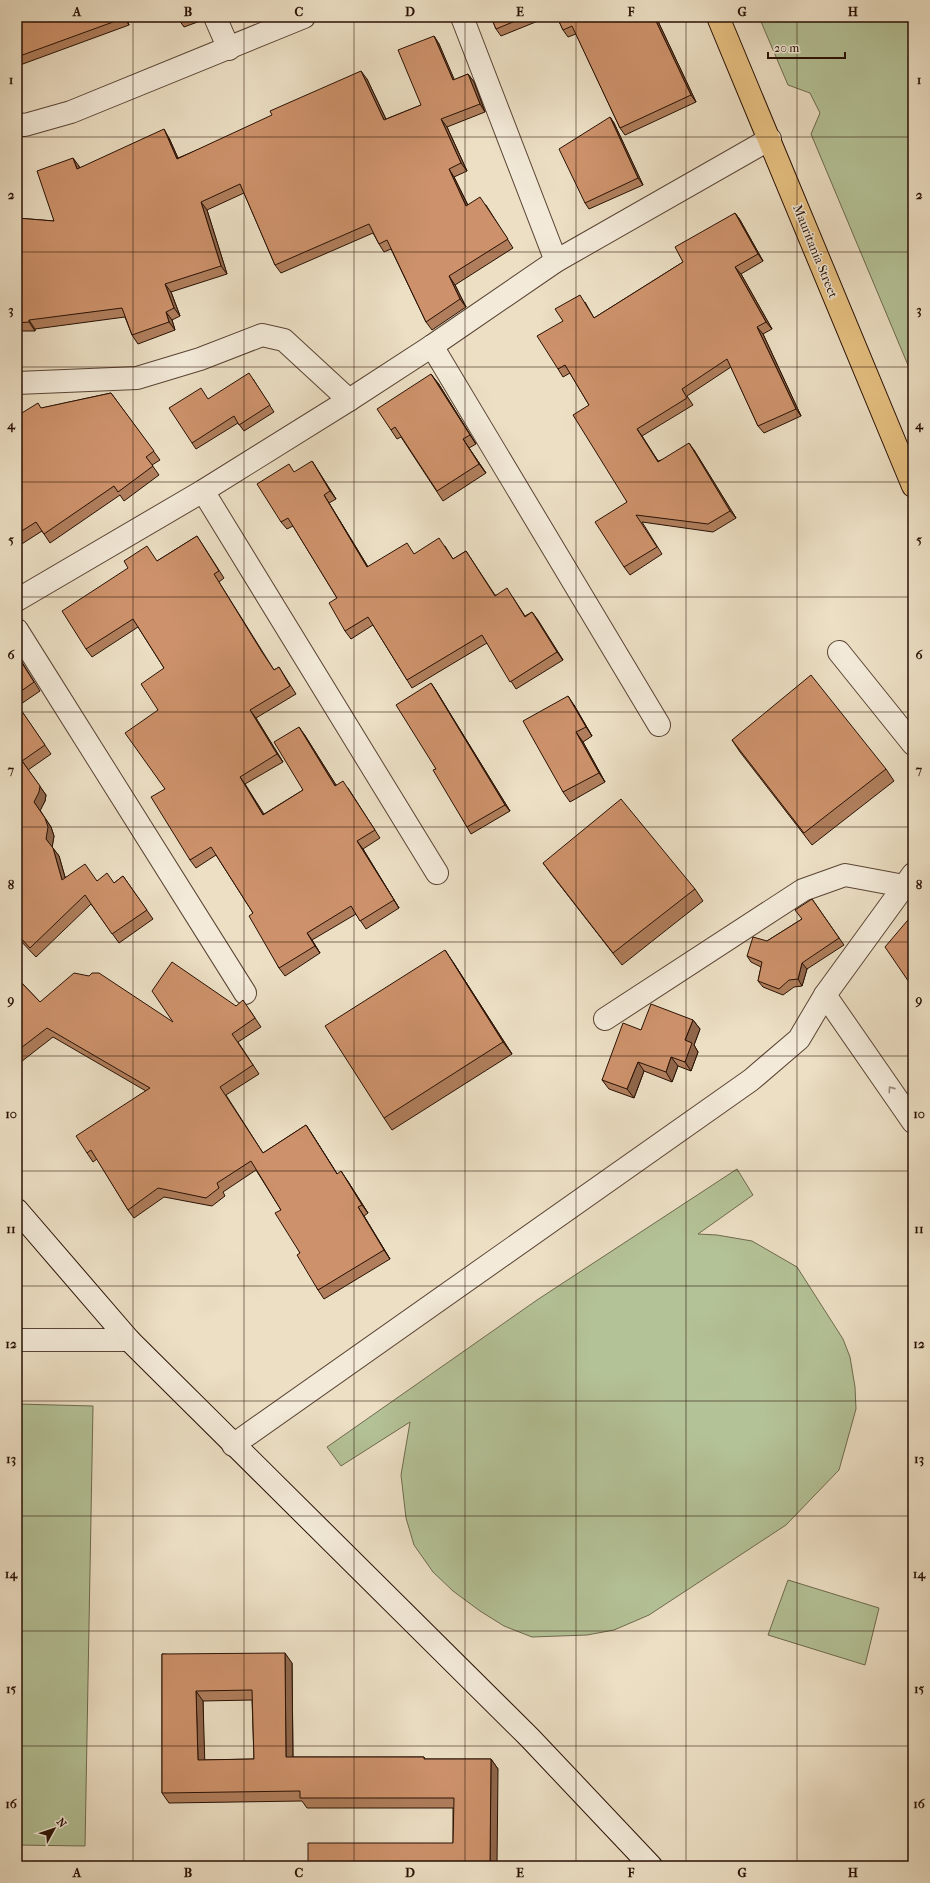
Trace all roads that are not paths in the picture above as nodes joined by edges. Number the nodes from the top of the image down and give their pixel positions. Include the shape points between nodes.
1 (215, 17) edge
2 (304, 17) edge
3 (462, 17) edge
4 (718, 17) edge
5 (228, 49) junction
6 (17, 124) edge
7 (770, 139) junction
8 (556, 261) junction
9 (432, 346) junction
10 (17, 383) edge
11 (349, 400) junction
12 (913, 486) edge
13 (202, 490) junction
14 (17, 600) edge
15 (17, 630) edge
16 (838, 652) dead end
17 (659, 725) dead end
18 (913, 744) edge
19 (437, 873) dead end
20 (908, 880) edge
21 (245, 993) dead end
22 (825, 995) junction
23 (605, 1019) dead end
24 (913, 1122) edge
25 (17, 1210) edge
26 (17, 1340) edge
27 (129, 1340) junction
28 (233, 1445) junction
29 (651, 1866) edge

1 - 5 street
2 - 5 street
3 - 8 street
4 - 7 main road, Mauritania Street
5 - 6 street via 71,112
7 - 8 street
7 - 12 main road, Mauritania Street
8 - 9 street
9 - 11 street
9 - 17 street
10 - 11 street via 137,378 200,359 262,335 284,340
11 - 13 street
13 - 14 street
13 - 19 street
15 - 21 street
16 - 18 street
20 - 22 street
20 - 23 street via 845,875 803,890
24 -> 22 street
22 - 28 street via 799,1039 751,1080
25 - 27 street
26 - 27 street
27 - 28 street
28 - 29 street via 530,1738

